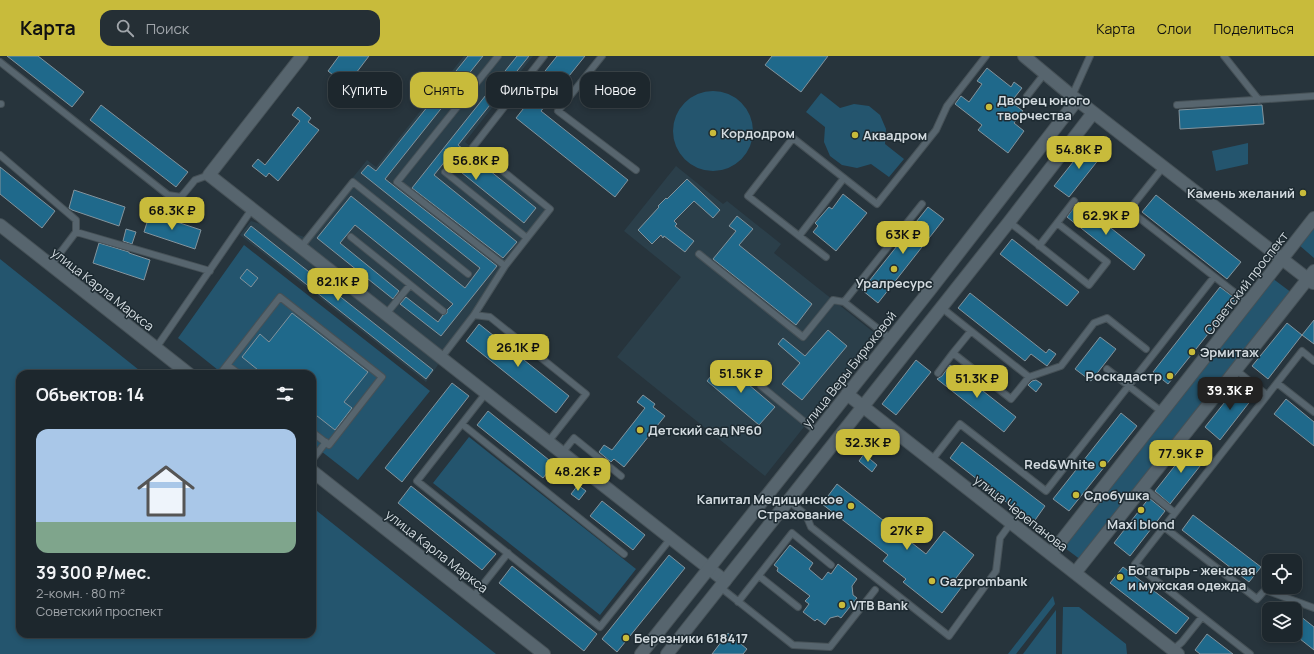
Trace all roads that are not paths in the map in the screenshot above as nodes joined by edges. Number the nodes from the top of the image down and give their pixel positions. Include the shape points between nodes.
1 (302, 56) edge
2 (498, 56) edge
3 (544, 56) edge
4 (602, 56) edge
5 (986, 56) edge
6 (1024, 56) edge
7 (1090, 56) edge
8 (1224, 56) edge
9 (0, 62) edge
10 (1045, 73) junction
11 (1027, 96) dead end
12 (1314, 96) edge
13 (1075, 98) junction
14 (1259, 100) junction
15 (1177, 105) dead end
16 (1093, 112) junction
17 (0, 155) edge
18 (1164, 166) junction
19 (636, 170) dead end
20 (445, 172) dead end
21 (209, 175) junction
22 (844, 178) junction
23 (1074, 202) dead end
24 (922, 204) dead end
25 (252, 209) junction
26 (1314, 218) edge
27 (1009, 222) junction
28 (1057, 223) junction
29 (0, 225) edge
30 (76, 232) junction
31 (799, 236) junction
32 (351, 237) dead end
33 (527, 238) junction
34 (1039, 246) junction
35 (300, 247) junction
36 (699, 254) dead end
37 (826, 257) dead end
38 (1282, 259) junction
39 (51, 265) junction
40 (506, 266) junction
41 (210, 271) junction
42 (468, 274) dead end
43 (1214, 277) junction
44 (1312, 278) edge
45 (410, 284) junction
46 (930, 290) junction
47 (844, 302) junction
48 (1248, 303) junction
49 (944, 305) junction
50 (443, 311) dead end
51 (386, 314) junction
52 (474, 315) junction
53 (971, 331) junction
54 (891, 339) junction
55 (156, 348) junction
56 (1146, 349) dead end
57 (953, 353) junction
58 (441, 358) junction
59 (1314, 360) edge
60 (227, 365) junction
61 (1107, 369) dead end
62 (184, 370) edge
63 (223, 370) edge
64 (234, 370) edge
65 (1236, 370) junction
66 (938, 373) dead end
67 (1029, 377) junction
68 (1277, 383) junction
69 (761, 386) dead end
70 (1128, 386) junction
71 (486, 393) junction
72 (847, 394) junction
73 (1267, 395) junction
74 (863, 407) junction
75 (1162, 412) junction
76 (1314, 412) edge
77 (462, 424) junction
78 (817, 432) junction
79 (316, 435) edge
80 (326, 442) junction
81 (548, 442) junction
82 (562, 453) junction
83 (316, 455) edge
84 (932, 460) junction
85 (316, 474) edge
86 (621, 476) dead end
87 (1143, 487) junction
88 (788, 501) junction
89 (1175, 513) junction
90 (1011, 523) junction
91 (1164, 527) junction
92 (671, 538) junction
93 (508, 553) junction
94 (624, 554) dead end
95 (1051, 554) junction
96 (831, 564) dead end
97 (709, 568) junction
98 (1075, 573) junction
99 (758, 576) junction
100 (723, 584) junction
101 (875, 590) dead end
102 (472, 597) junction
103 (738, 602) junction
104 (798, 607) dead end
105 (1314, 608) edge
106 (1202, 617) junction
107 (1174, 653) edge
108 (544, 654) edge
109 (641, 654) edge
110 (667, 654) edge
111 (1250, 654) edge

1 - 21 street
2 - 40 lane via 397,182
3 - 33 lane via 473,147 550,209
4 - 19 lane via 558,111
5 - 22 lane via 947,106 936,130 878,204
6 - 10 street
7 - 13 lane
8 - 14 lane
9 - 21 lane via 168,195 181,197 195,180
10 - 11 lane
10 - 13 street
12 - 14 lane
13 - 16 street
13 - 46 street, улица Веры Бирюковой
14 - 15 lane
16 - 18 street
16 - 27 street
17 - 30 lane via 76,220
18 - 38 street
18 - 43 lane via 1130,210
20 - 33 lane
21 - 25 street
22 - 31 lane
22 - 31 lane via 794,138 748,196
23 - 28 lane
24 - 47 lane
25 - 35 street
25 - 41 lane
26 - 38 street, Советский проспект
27 - 34 lane
27 - 49 street
28 - 34 lane
28 - 34 lane via 1107,262 1089,285
29 - 39 street, улица Карла Маркса
30 - 39 lane
30 - 41 lane
31 - 37 lane
32 - 45 lane
33 - 40 lane
35 - 42 lane via 353,182
35 - 51 street
36 - 47 lane via 803,338 832,300
38 - 44 street
38 - 48 street, Советский проспект
39 - 55 street, улица Карла Маркса
40 - 52 lane
41 - 55 lane
43 - 48 lane
43 - 70 lane
44 - 65 street
45 - 50 lane
45 - 51 lane
46 - 49 street
46 - 54 street, улица Веры Бирюковой
47 - 54 lane
48 - 75 street, Советский проспект
49 - 53 lane
49 - 74 street
51 - 58 street
52 - 58 lane
52 - 81 lane via 490,317 586,394
53 - 57 lane
53 - 67 lane
54 - 72 street, улица Веры Бирюковой
55 - 62 street, улица Карла Маркса
56 - 67 lane via 1108,318 1094,323 1061,366
57 - 66 lane
57 - 67 lane via 1011,399
58 - 71 street
59 - 68 lane via 1302,351
60 - 63 lane
60 - 64 lane
60 - 80 lane via 280,297 382,377 329,445
61 - 70 lane
65 - 73 lane
65 - 87 street
68 - 73 lane
68 - 76 lane
69 - 78 lane
70 - 75 lane
70 - 84 lane via 1046,491 960,424
71 - 77 lane
71 - 81 street
72 - 74 street, улица Черепанова
72 - 78 street, улица Веры Бирюковой
73 - 89 lane
74 - 84 street, улица Черепанова
74 - 88 street
75 - 95 street, Советский проспект
77 - 93 lane via 417,481
77 - 94 lane
78 - 97 street, улица Веры Бирюковой
79 - 80 lane
80 - 83 lane
81 - 82 street
82 - 86 lane via 574,438
82 - 92 street
84 - 90 street, улица Черепанова
85 - 102 street, улица Карла Маркса
87 - 89 lane
87 - 98 street
88 - 90 lane via 806,515 812,527 949,636 996,571 1000,538
88 - 100 street
89 - 91 lane
90 - 95 street, улица Черепанова
91 - 105 lane via 1257,599 1265,590
91 - 106 lane via 1135,564
92 - 93 lane via 600,627
92 - 97 street
93 - 102 lane
95 - 98 street, улица Черепанова
96 - 99 lane via 792,533
97 - 100 street
97 - 109 street, улица Веры Бирюковой
98 - 107 street, улица Черепанова
99 - 103 lane
99 - 104 lane
100 - 103 lane
100 - 110 street
101 - 103 lane via 830,647 793,645
102 - 108 street, улица Карла Маркса
106 - 107 lane
106 - 111 lane

